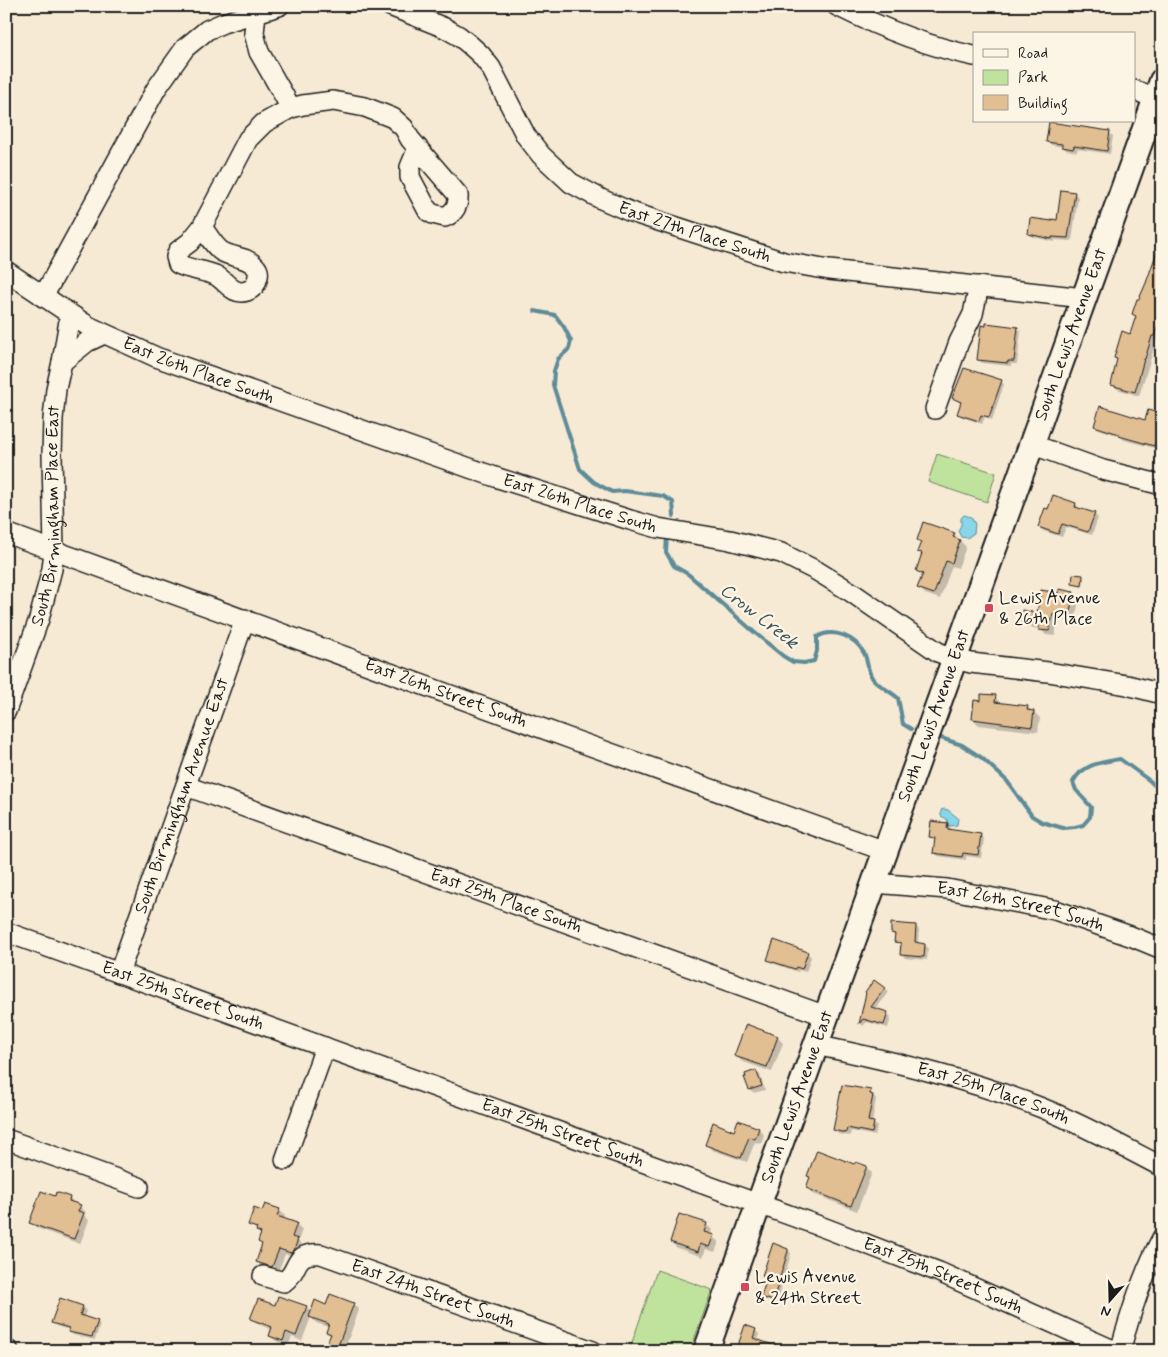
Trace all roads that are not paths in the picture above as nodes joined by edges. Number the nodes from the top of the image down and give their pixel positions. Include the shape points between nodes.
1 (279, 6) edge
2 (390, 6) edge
3 (836, 6) edge
4 (256, 13) junction
5 (973, 56) edge
6 (1153, 93) edge
7 (291, 108) junction
8 (418, 148) dead end
9 (202, 226) dead end
10 (6, 271) edge
11 (979, 286) junction
12 (43, 297) junction
13 (1084, 298) junction
14 (70, 315) junction
15 (104, 334) junction
16 (62, 362) junction
17 (935, 409) dead end
18 (1031, 444) junction
19 (1162, 485) edge
20 (6, 534) edge
21 (54, 551) junction
22 (245, 619) junction
23 (955, 658) junction
24 (1162, 694) edge
25 (6, 711) edge
26 (186, 786) junction
27 (885, 851) junction
28 (874, 883) junction
29 (6, 932) edge
30 (1162, 949) edge
31 (119, 973) junction
32 (826, 1016) junction
33 (815, 1045) junction
34 (325, 1047) junction
35 (6, 1139) edge
36 (285, 1160) dead end
37 (1162, 1167) edge
38 (139, 1187) dead end
39 (759, 1204) junction
40 (1162, 1238) edge
41 (263, 1276) dead end
42 (593, 1351) edge
43 (706, 1351) edge
44 (1115, 1351) edge
45 (1120, 1351) edge

1 - 4 street
2 - 11 street, East 27th Place South via 459,36 481,55 526,136 541,156 586,192 631,212 784,262
3 - 5 street via 927,44
4 - 7 street via 254,33 259,52
4 - 12 street via 207,30 184,48 156,89
6 - 13 main road, South Lewis Avenue East
7 - 8 street via 333,101 365,107 398,121
7 - 9 street via 264,123 248,139
10 - 12 street, East 26th Place South
11 - 13 street, East 27th Place South
11 - 17 street via 973,314 959,342
12 - 14 street, East 26th Place South
13 - 18 main road, South Lewis Avenue East
14 - 15 street, East 26th Place South
14 - 16 street, South Birmingham Place East
15 - 16 street via 87,342
15 - 23 street, East 26th Place South via 156,357 507,480 658,528 782,553 851,592 938,652
16 - 21 street, South Birmingham Place East via 52,437
18 - 19 street via 1103,470
18 - 23 main road, South Lewis Avenue East
20 - 21 street, East 26th Street South
21 - 22 street, East 26th Street South
21 - 25 street, South Birmingham Place East via 44,604
22 - 26 street, South Birmingham Avenue East
22 - 27 street, East 26th Street South
23 - 24 street, East 26th Place South via 1127,685
23 - 27 main road, South Lewis Avenue East
26 - 31 street, South Birmingham Avenue East
26 - 32 street, East 25th Place South
27 - 28 main road, South Lewis Avenue East
28 - 30 street, East 26th Street South via 947,889 1055,910
28 - 32 main road, South Lewis Avenue East
29 - 31 street, East 25th Street South
31 - 34 street, East 25th Street South
32 - 33 main road, South Lewis Avenue East
33 - 37 street, East 25th Place South via 939,1074 999,1092 1083,1126
33 - 39 main road, South Lewis Avenue East
34 - 36 street
34 - 39 street, East 25th Street South
35 - 38 street
39 - 43 main road, South Lewis Avenue East
39 - 44 street, East 25th Street South via 939,1272
40 - 45 street via 1143,1278
41 - 42 street, East 24th Street South via 284,1282 290,1278 302,1256 321,1254

